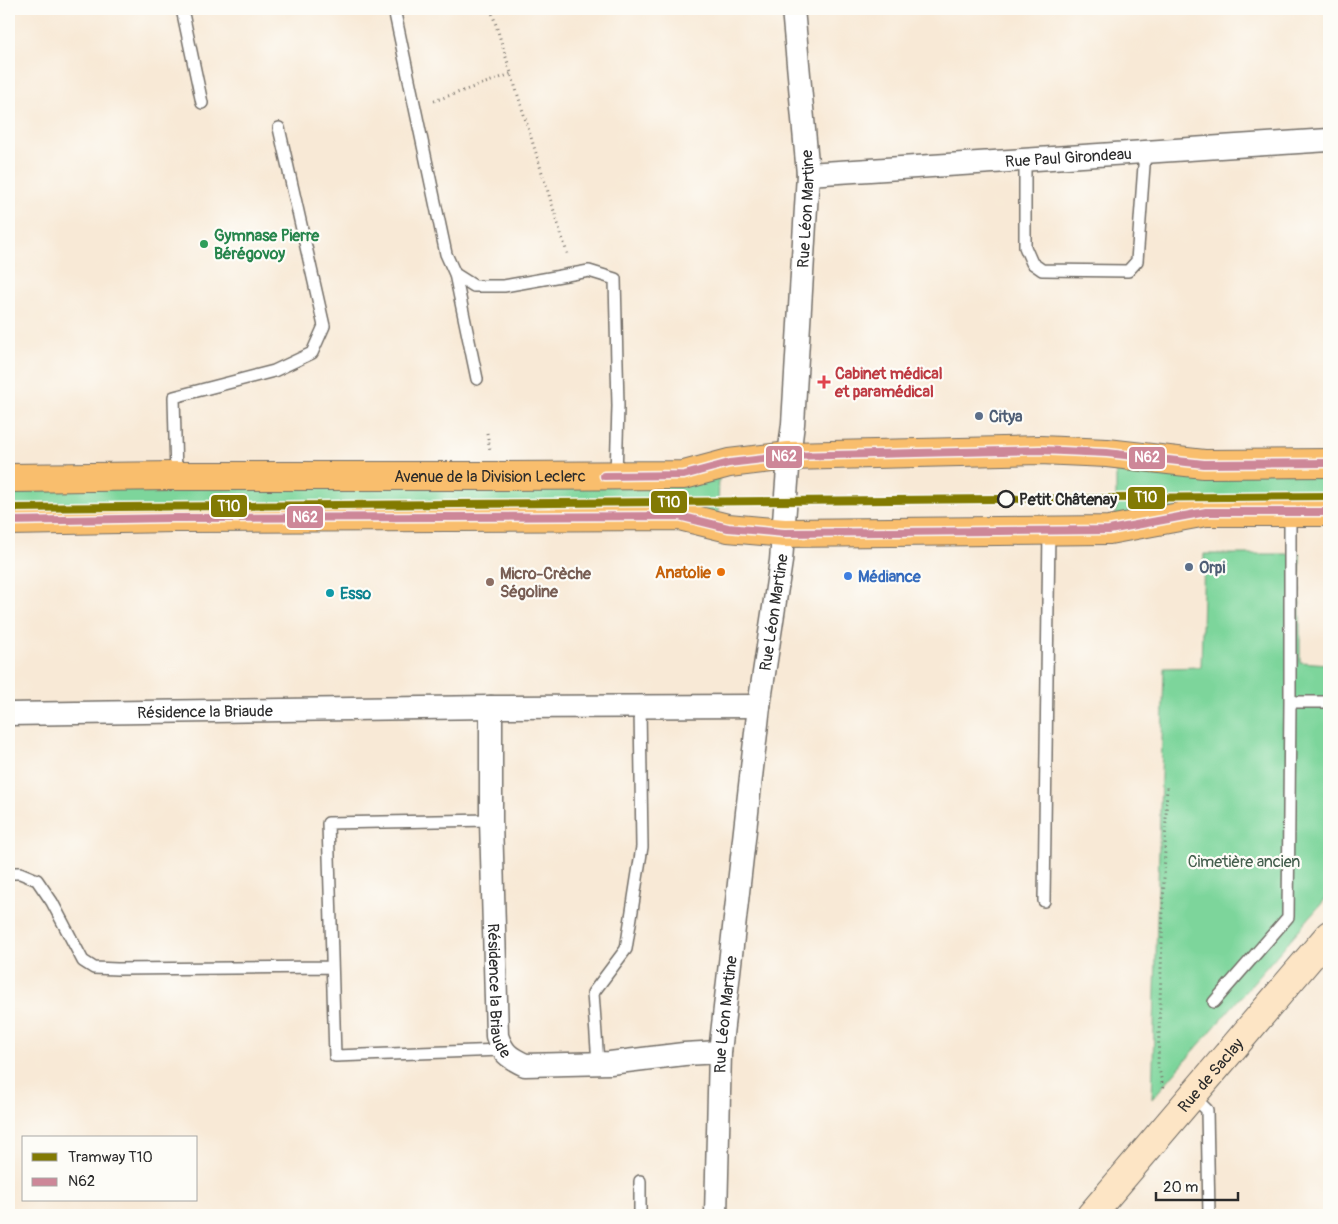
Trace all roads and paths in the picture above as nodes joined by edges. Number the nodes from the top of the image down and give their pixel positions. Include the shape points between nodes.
1 (182, 9) edge
2 (394, 9) edge
3 (491, 9) edge
4 (792, 9) edge
5 (511, 74) junction
6 (202, 103) dead end
7 (414, 107) junction
8 (279, 128) dead end
9 (1329, 140) edge
10 (1145, 152) junction
11 (1025, 160) junction
12 (808, 174) junction
13 (455, 274) junction
14 (573, 274) junction
15 (477, 379) dead end
16 (789, 456) junction
17 (1329, 463) edge
18 (176, 476) junction
19 (616, 476) junction
20 (9, 478) edge
21 (1329, 512) edge
22 (1290, 513) junction
23 (9, 521) edge
24 (1049, 530) junction
25 (784, 533) junction
26 (1290, 702) junction
27 (1329, 702) edge
28 (640, 706) junction
29 (759, 706) junction
30 (491, 707) junction
31 (9, 714) edge
32 (1167, 785) dead end
33 (491, 820) junction
34 (9, 873) edge
35 (1044, 901) dead end
36 (1329, 936) edge
37 (332, 967) junction
38 (1214, 1002) dead end
39 (502, 1050) junction
40 (720, 1052) junction
41 (598, 1063) junction
42 (1185, 1106) junction
43 (640, 1181) dead end
44 (640, 1215) edge
45 (716, 1215) edge
46 (1091, 1215) edge
47 (1209, 1215) edge

1 - 6 lane
2 - 7 lane
3 - 5 path
4 - 12 street, Rue Léon Martine
5 - 7 path
5 - 14 path
7 - 13 lane via 446,254
8 - 18 lane via 324,326 312,353 274,370 174,397
9 - 10 street, Rue Paul Girondeau
10 - 11 street, Rue Paul Girondeau
10 - 11 lane via 1136,261 1128,271 1042,270 1032,263 1025,247
11 - 12 street, Rue Paul Girondeau
12 - 16 street, Rue Léon Martine
13 - 14 lane via 474,286 504,286
13 - 15 lane
14 - 19 lane via 589,271 615,279
16 - 17 main road, Avenue de la Division Leclerc via 1040,450 1108,453 1204,464
16 - 19 main road, Avenue de la Division Leclerc via 729,463 684,475
16 - 25 street, Rue Léon Martine
18 - 19 main road, Avenue de la Division Leclerc
18 - 20 main road, Avenue de la Division Leclerc
21 - 22 main road
22 - 24 main road via 1206,512 1110,530
22 - 26 lane
23 - 25 main road via 678,516 728,528
24 - 25 main road
24 - 35 lane
25 - 29 street, Rue Léon Martine
26 - 27 lane
26 - 38 lane via 1288,918
28 - 29 street, Résidence la Briaude
28 - 30 street, Résidence la Briaude
28 - 41 lane via 642,847 626,949 593,993
29 - 40 street, Rue Léon Martine
30 - 31 street, Résidence la Briaude
30 - 33 street, Résidence la Briaude
32 - 42 path via 1158,1064 1162,1087
33 - 37 lane via 328,823
33 - 39 street, Résidence la Briaude via 496,1036
34 - 37 lane via 20,873 37,880 83,961 94,968
36 - 42 main road, Rue de Saclay
37 - 39 lane via 335,1056
39 - 41 street, Résidence la Briaude via 525,1065
40 - 41 street, Résidence la Briaude
40 - 45 street, Rue Léon Martine
42 - 46 main road, Rue de Saclay
42 - 47 lane via 1207,1110
43 - 44 lane

